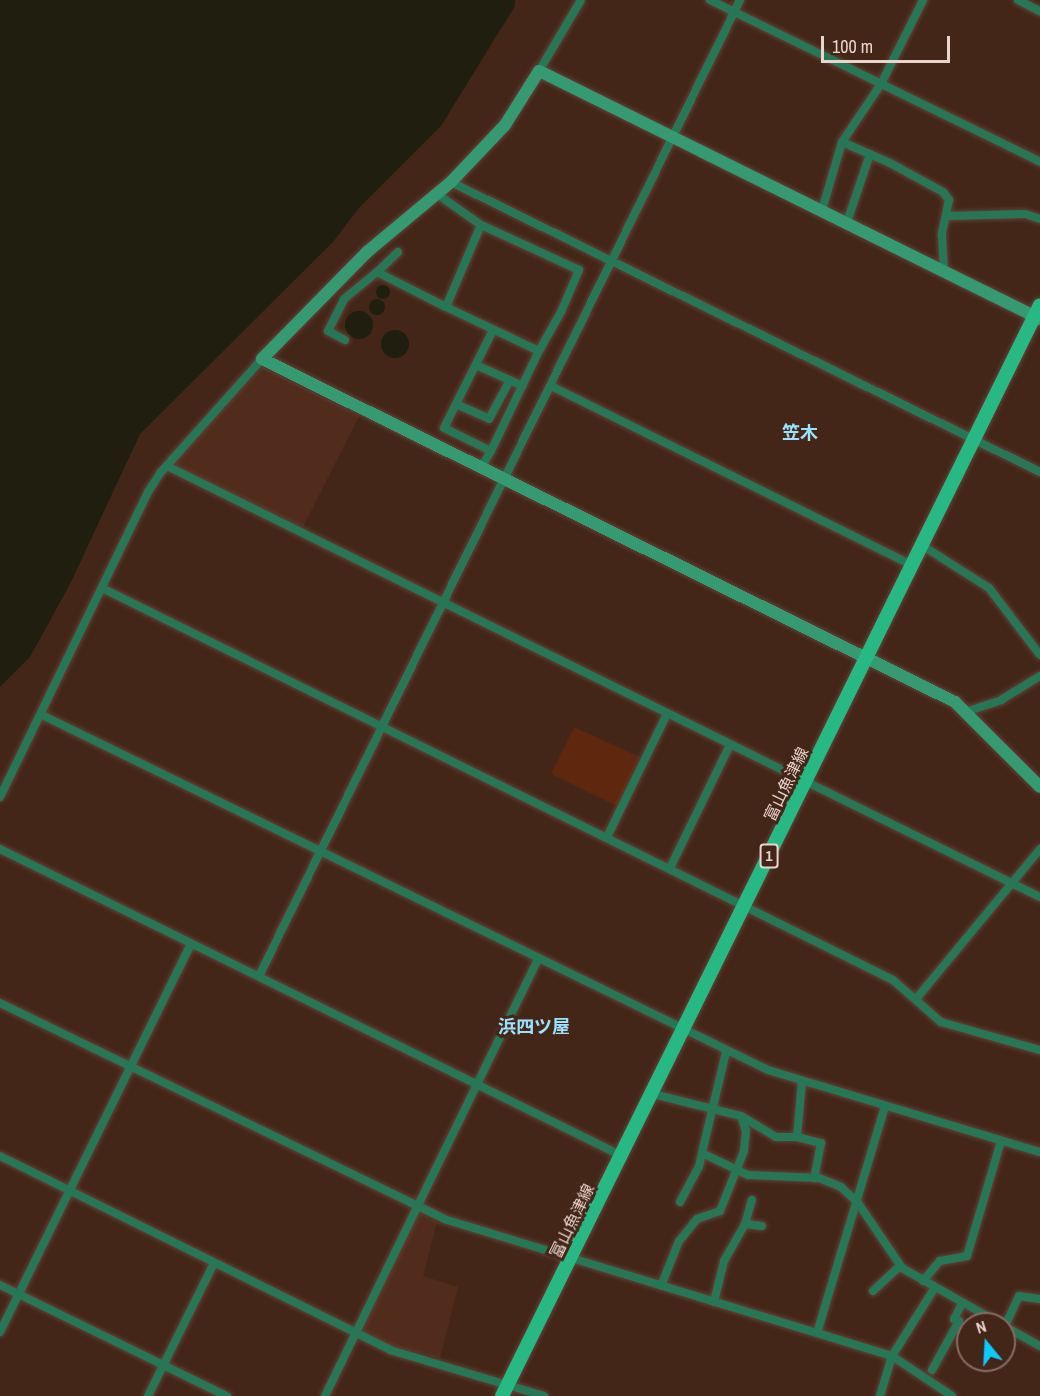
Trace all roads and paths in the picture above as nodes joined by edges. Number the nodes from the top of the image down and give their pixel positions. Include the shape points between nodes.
1 (581, 0) edge
2 (710, 0) edge
3 (740, 0) edge
4 (922, 0) edge
5 (1018, 0) edge
6 (1040, 11) edge
7 (734, 12) junction
8 (539, 71) junction
9 (881, 84) junction
10 (672, 135) junction
11 (842, 142) junction
12 (870, 154) junction
13 (1040, 162) edge
14 (451, 182) junction
15 (437, 194) junction
16 (822, 210) junction
17 (948, 216) junction
18 (1040, 219) edge
19 (847, 222) junction
20 (481, 225) junction
21 (398, 252) dead end
22 (614, 262) junction
23 (944, 271) junction
24 (377, 272) junction
25 (446, 307) junction
26 (1038, 313) edge
27 (493, 330) junction
28 (345, 340) dead end
29 (539, 351) junction
30 (262, 359) junction
31 (476, 365) junction
32 (510, 380) junction
33 (523, 386) junction
34 (550, 386) junction
35 (456, 404) junction
36 (489, 419) junction
37 (504, 426) junction
38 (974, 439) junction
39 (491, 451) junction
40 (167, 466) junction
41 (481, 468) junction
42 (1040, 472) edge
43 (506, 480) junction
44 (923, 546) junction
45 (913, 566) junction
46 (102, 588) junction
47 (443, 603) junction
48 (1040, 655) edge
49 (866, 658) junction
50 (1040, 676) edge
51 (965, 712) junction
52 (667, 714) junction
53 (42, 715) junction
54 (382, 727) junction
55 (730, 745) junction
56 (805, 782) junction
57 (1040, 787) edge
58 (0, 797) edge
59 (607, 837) junction
60 (0, 849) edge
61 (1040, 849) edge
62 (319, 852) junction
63 (670, 868) junction
64 (1012, 883) junction
65 (1040, 897) edge
66 (746, 905) junction
67 (191, 944) junction
68 (538, 960) junction
69 (259, 976) junction
70 (916, 999) junction
71 (0, 1003) edge
72 (685, 1032) junction
73 (1040, 1050) edge
74 (726, 1052) junction
75 (130, 1068) junction
76 (802, 1081) junction
77 (478, 1085) junction
78 (653, 1094) junction
79 (885, 1106) junction
80 (711, 1108) junction
81 (741, 1116) junction
82 (797, 1137) junction
83 (1001, 1141) junction
84 (1040, 1152) edge
85 (702, 1153) junction
86 (0, 1156) edge
87 (622, 1156) junction
88 (734, 1171) junction
89 (814, 1178) junction
90 (69, 1192) junction
91 (752, 1200) dead end
92 (680, 1202) dead end
93 (858, 1203) junction
94 (418, 1208) junction
95 (745, 1224) junction
96 (762, 1227) dead end
97 (572, 1259) junction
98 (214, 1263) junction
99 (900, 1266) junction
100 (922, 1281) junction
101 (0, 1285) edge
102 (660, 1286) junction
103 (934, 1289) junction
104 (873, 1291) dead end
105 (19, 1294) junction
106 (1040, 1299) edge
107 (714, 1302) junction
108 (962, 1303) junction
109 (979, 1312) edge
110 (1010, 1312) edge
111 (0, 1332) edge
112 (1016, 1332) edge
113 (817, 1333) junction
114 (356, 1334) junction
115 (1040, 1346) edge
116 (892, 1356) junction
117 (164, 1365) junction
118 (932, 1370) dead end
119 (505, 1390) edge
120 (148, 1396) edge
121 (227, 1396) edge
122 (325, 1396) edge
123 (544, 1396) edge
124 (880, 1396) edge
125 (952, 1396) edge

1 - 8 street
2 - 7 street
3 - 7 street
4 - 9 street
5 - 6 street
7 - 9 street
7 - 10 street
8 - 10 street
8 - 14 street via 505,125
9 - 11 street
9 - 13 street
10 - 16 street
10 - 22 street
11 - 12 street
11 - 16 street
12 - 17 street via 943,192 949,200
12 - 19 street
14 - 15 street
14 - 22 street
15 - 20 street
15 - 30 street via 367,252
16 - 19 street
17 - 18 street via 1025,214
17 - 23 street via 942,234
19 - 23 street
20 - 25 street
20 - 29 street via 579,270
21 - 24 street
22 - 34 street
22 - 38 street
23 - 26 street
24 - 25 street
24 - 28 street via 344,299 328,331
25 - 27 street
26 - 38 main road, 富山魚津線 / 1
27 - 29 street
27 - 31 street
29 - 33 street
30 - 40 street
30 - 41 street
31 - 32 street
31 - 35 street
32 - 33 street
32 - 36 street
33 - 37 street
34 - 43 street
34 - 45 street
35 - 36 street
35 - 39 street via 444,428
36 - 37 street
37 - 39 street
38 - 42 street
38 - 44 main road, 富山魚津線 / 1
39 - 41 street
40 - 46 street via 127,530
40 - 47 street
41 - 43 street
43 - 47 street
43 - 49 street
44 - 45 main road, 富山魚津線 / 1
44 - 48 street via 989,588
45 - 49 main road, 富山魚津線 / 1
46 - 53 street
46 - 54 street
47 - 52 street
47 - 54 street
49 - 51 street via 955,702
49 - 56 main road, 富山魚津線 / 1
50 - 51 street via 1001,700
51 - 57 street
52 - 55 street
52 - 59 street
53 - 58 street
53 - 62 street
54 - 59 street
54 - 62 street
55 - 56 street
55 - 63 street
56 - 64 street
56 - 66 main road, 富山魚津線 / 1
59 - 63 street
60 - 67 street
61 - 64 street
62 - 68 street
62 - 69 street
63 - 66 street
64 - 65 street
64 - 70 street
66 - 70 street via 893,980
66 - 72 main road, 富山魚津線 / 1
67 - 69 street
67 - 75 street
68 - 72 street
68 - 77 street
69 - 77 street
70 - 73 street via 941,1022
71 - 75 street
72 - 74 street
72 - 78 main road, 富山魚津線 / 1
74 - 76 street
74 - 80 street
75 - 90 street
75 - 94 street
76 - 79 street
76 - 82 street
77 - 87 street
77 - 94 street
78 - 80 street
78 - 87 main road, 富山魚津線 / 1
79 - 83 street
79 - 93 street
80 - 81 street
80 - 85 street
81 - 82 street via 776,1137
81 - 88 street via 746,1131 744,1151
82 - 89 street via 821,1143
83 - 84 street
83 - 100 street via 967,1256 940,1261
85 - 88 street
85 - 92 street
86 - 90 street
87 - 97 main road, 富山魚津線 / 1
88 - 89 street
88 - 102 street via 720,1211 697,1219 679,1241
89 - 93 street via 841,1187
90 - 98 street
90 - 105 street
91 - 95 street
93 - 99 street
93 - 113 street
94 - 97 street
94 - 114 street
95 - 96 street
95 - 107 street via 724,1261
97 - 102 street
97 - 119 main road, 富山魚津線 / 1
98 - 114 street
98 - 117 street
99 - 100 street
99 - 104 street
100 - 103 street
101 - 105 street
102 - 107 street
103 - 108 street
103 - 116 street
105 - 111 street
105 - 117 street
106 - 110 street via 1019,1296
107 - 113 street
108 - 109 street
108 - 118 street via 954,1319 959,1321
112 - 115 street
113 - 116 street
114 - 119 street via 390,1350
114 - 122 street
116 - 124 street
116 - 125 street
117 - 120 street
117 - 121 street
119 - 123 street

